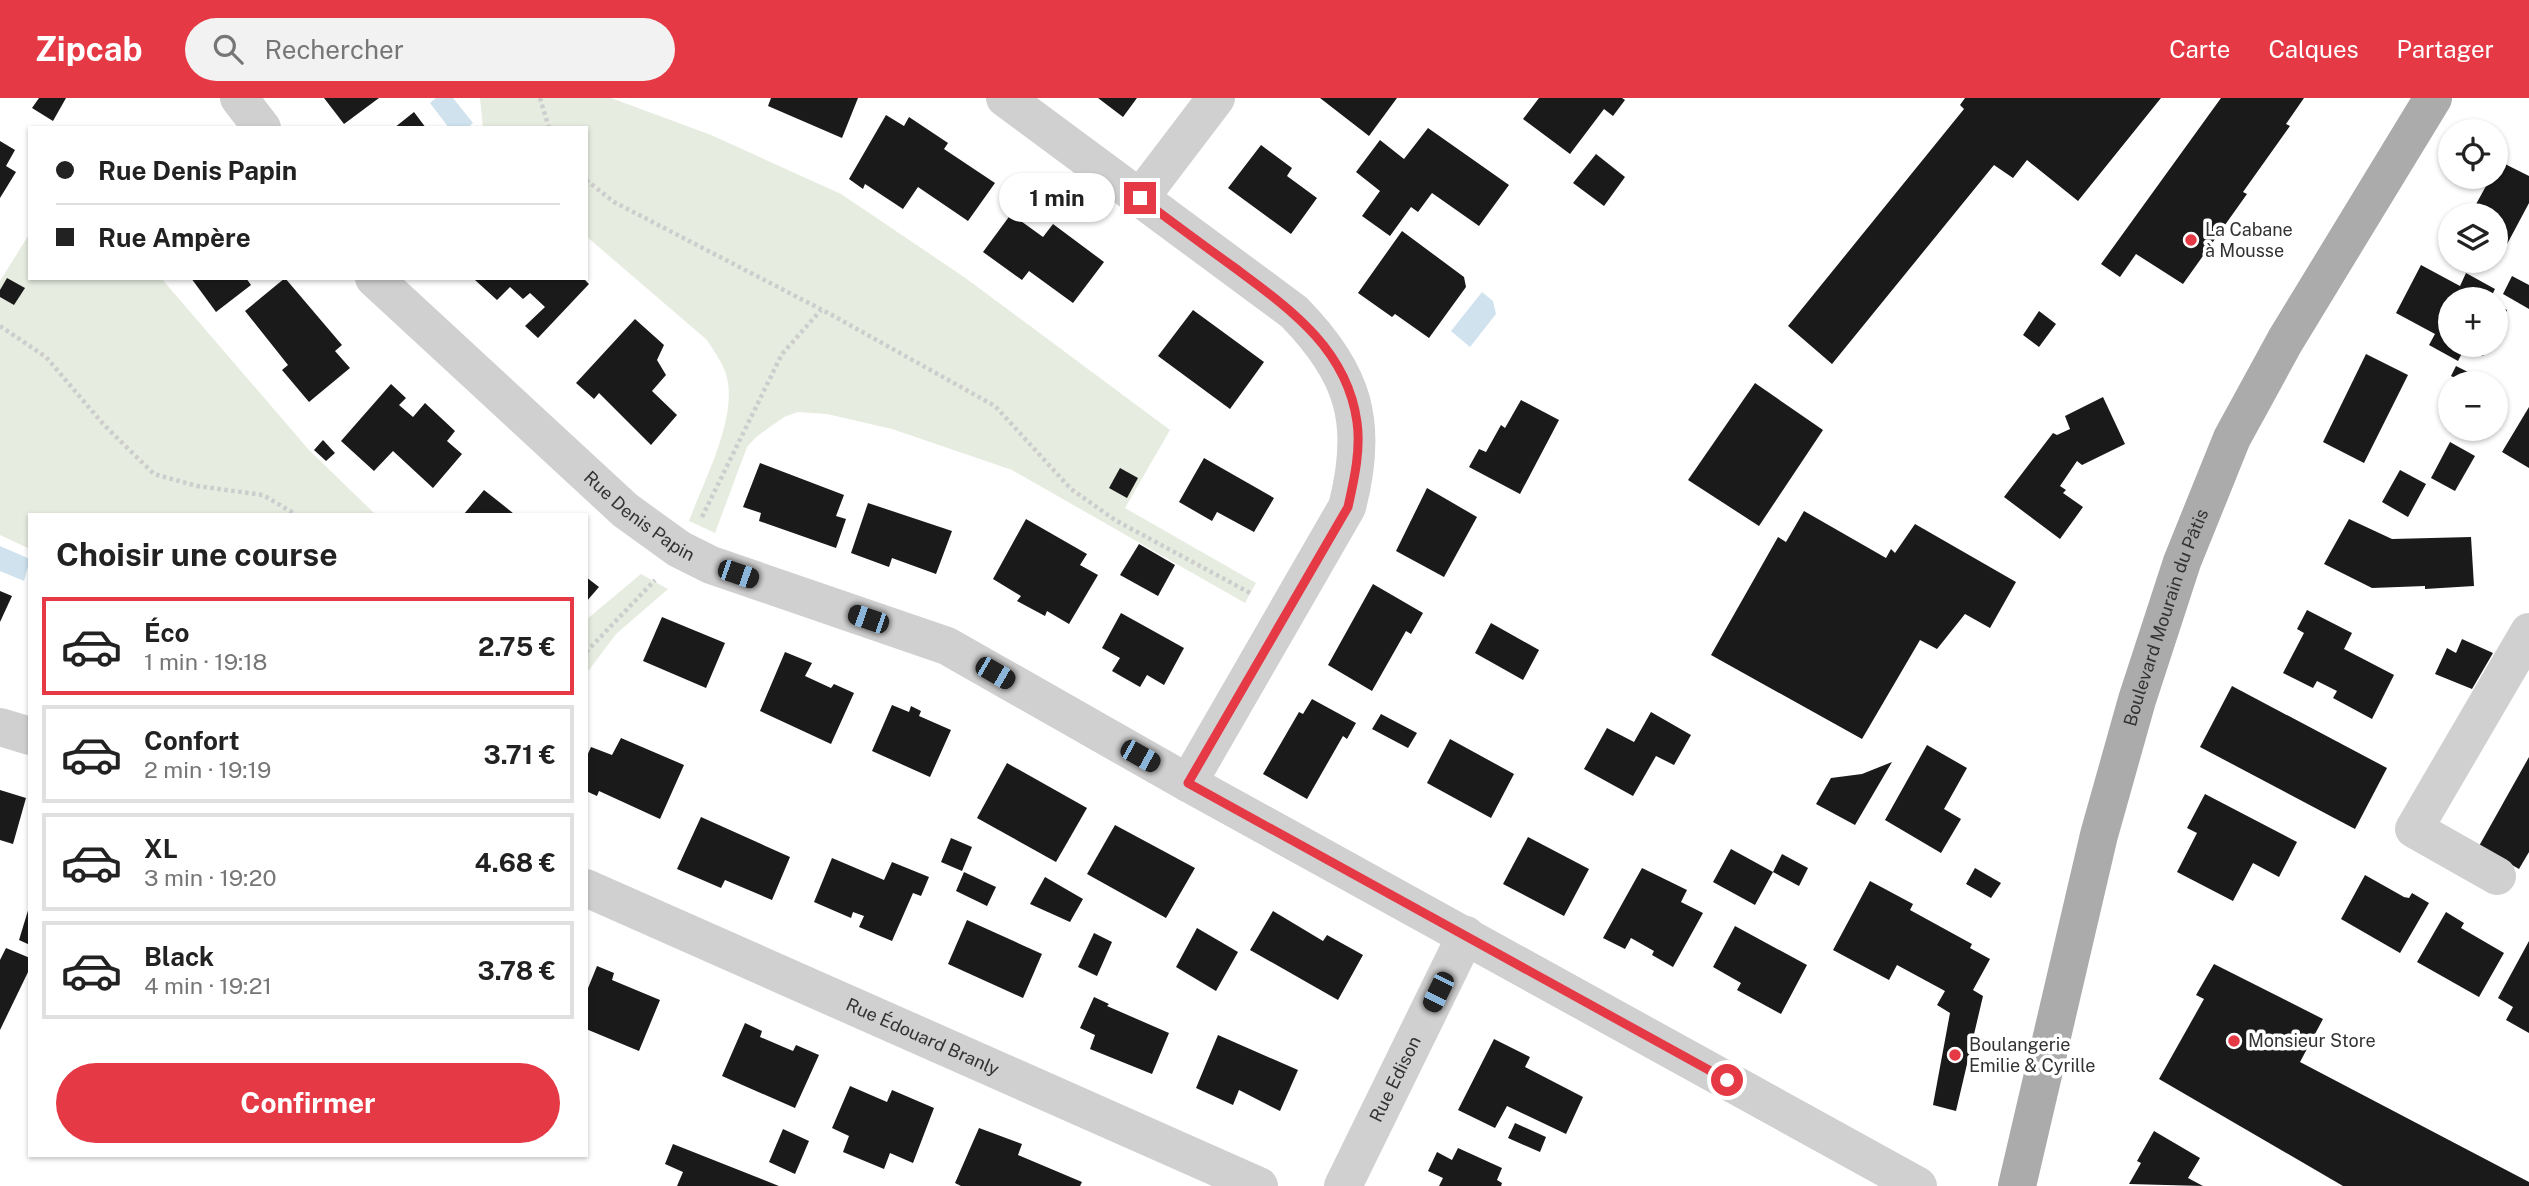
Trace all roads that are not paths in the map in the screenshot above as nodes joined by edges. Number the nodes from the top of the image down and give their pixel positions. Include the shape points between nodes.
1 (239, 98) edge
2 (1005, 98) edge
3 (1216, 98) edge
4 (2433, 98) edge
5 (260, 126) edge
6 (1140, 198) junction
7 (376, 280) edge
8 (2529, 632) edge
9 (0, 727) edge
10 (28, 735) edge
11 (1188, 783) junction
12 (2497, 876) dead end
13 (588, 889) edge
14 (1466, 935) junction
15 (1259, 1186) edge
16 (1343, 1186) edge
17 (1918, 1186) edge
18 (2017, 1186) edge

1 - 5 street
2 - 6 street
3 - 6 street
4 - 18 main road, Boulevard Mourain du Pâtis via 2232,438 2182,562 2099,835
6 - 11 street via 1294,312 1318,336 1338,363 1357,422 1357,458 1348,507
7 - 11 street, Rue Denis Papin via 625,510 679,549 712,565 947,646
8 - 12 street via 2414,829
9 - 10 street
11 - 14 street, Rue Denis Papin
13 - 15 street, Rue Édouard Branly
14 - 16 street, Rue Edison
14 - 17 street, Rue Denis Papin

